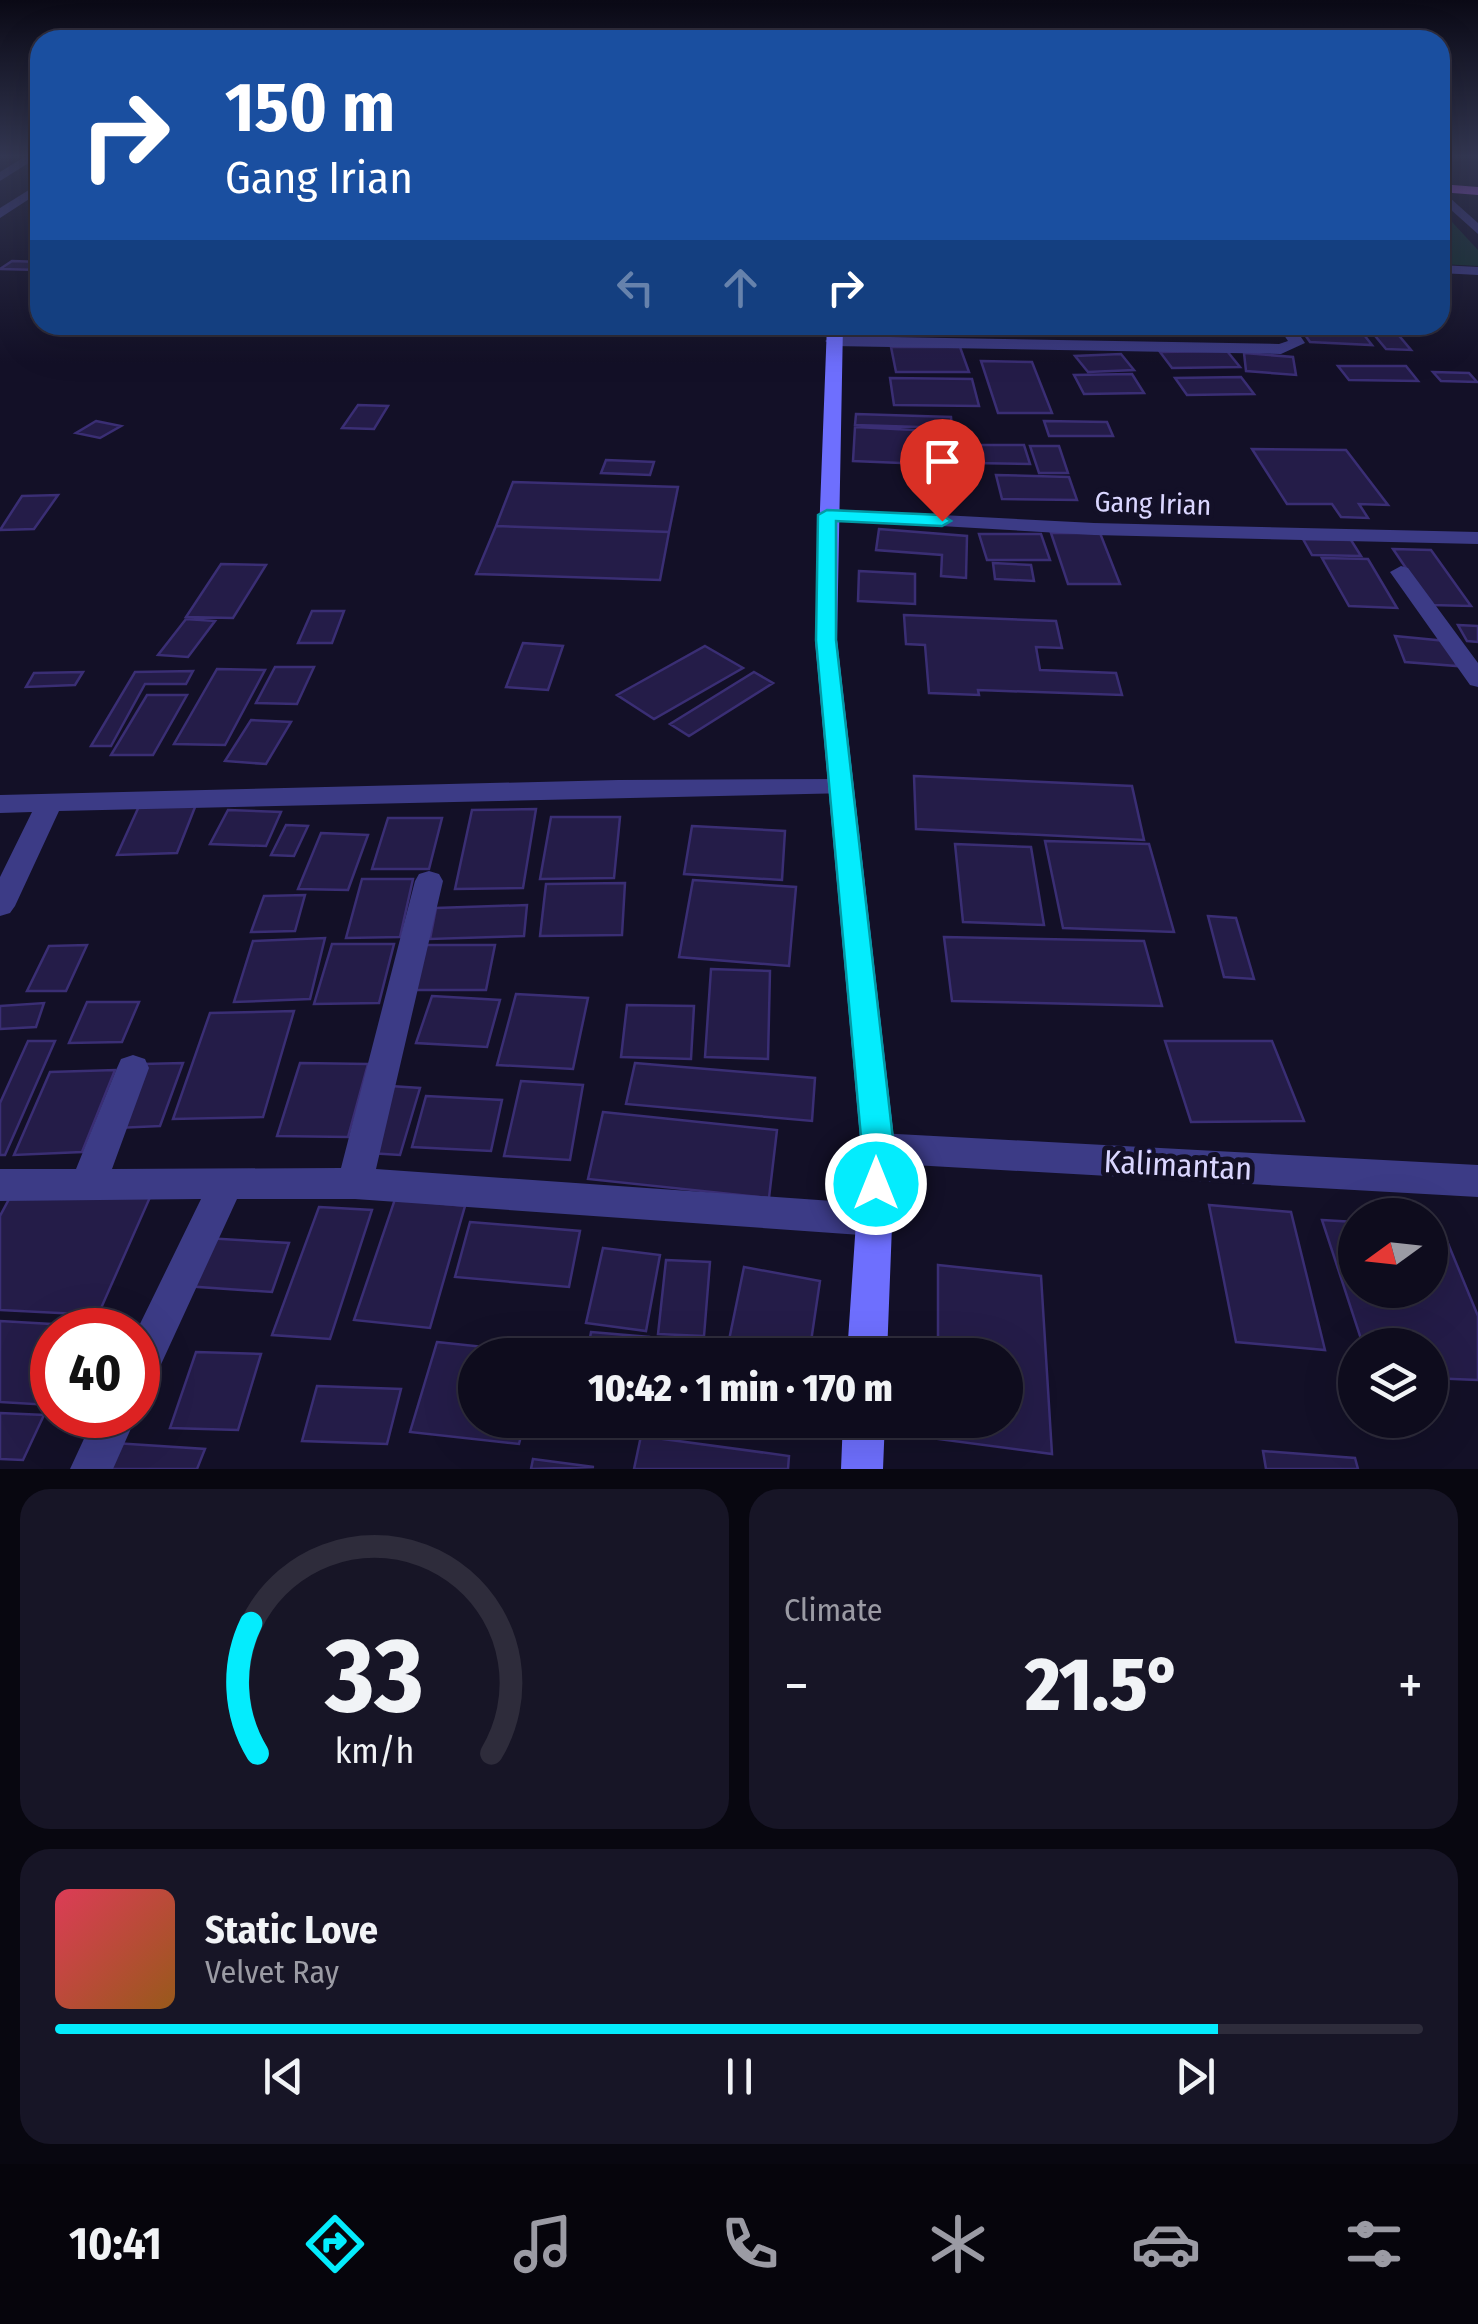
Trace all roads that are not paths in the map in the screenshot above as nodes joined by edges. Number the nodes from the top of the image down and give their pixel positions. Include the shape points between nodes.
1 (1450, 270) edge
2 (1478, 271) edge
3 (834, 335) edge
4 (890, 335) edge
5 (1292, 335) edge
6 (827, 515) junction
7 (1478, 538) edge
8 (1400, 572) dead end
9 (1478, 680) edge
10 (841, 788) junction
11 (52, 801) junction
12 (0, 804) edge
13 (429, 881) dead end
14 (0, 906) edge
15 (133, 1068) dead end
16 (878, 1148) junction
17 (90, 1182) junction
18 (355, 1183) junction
19 (0, 1185) edge
20 (226, 1185) junction
21 (1476, 1187) edge
22 (874, 1220) junction
23 (160, 1324) edge
24 (868, 1338) edge
25 (105, 1438) edge
26 (863, 1438) edge
27 (90, 1469) edge
28 (862, 1469) edge

1 - 2 street
3 - 6 street
4 - 5 street via 1281,349 1297,343
6 - 7 street, Gang Irian
6 - 10 street via 826,640
8 - 9 street
10 - 11 street
10 - 16 street
11 - 12 street
11 - 14 street
13 - 18 street
15 - 17 street
16 - 21 street, Kalimantan
16 - 22 street
17 - 19 street
17 - 20 street
18 - 20 street
18 - 22 street
20 - 23 street
22 - 24 street
25 - 27 street
26 - 28 street

